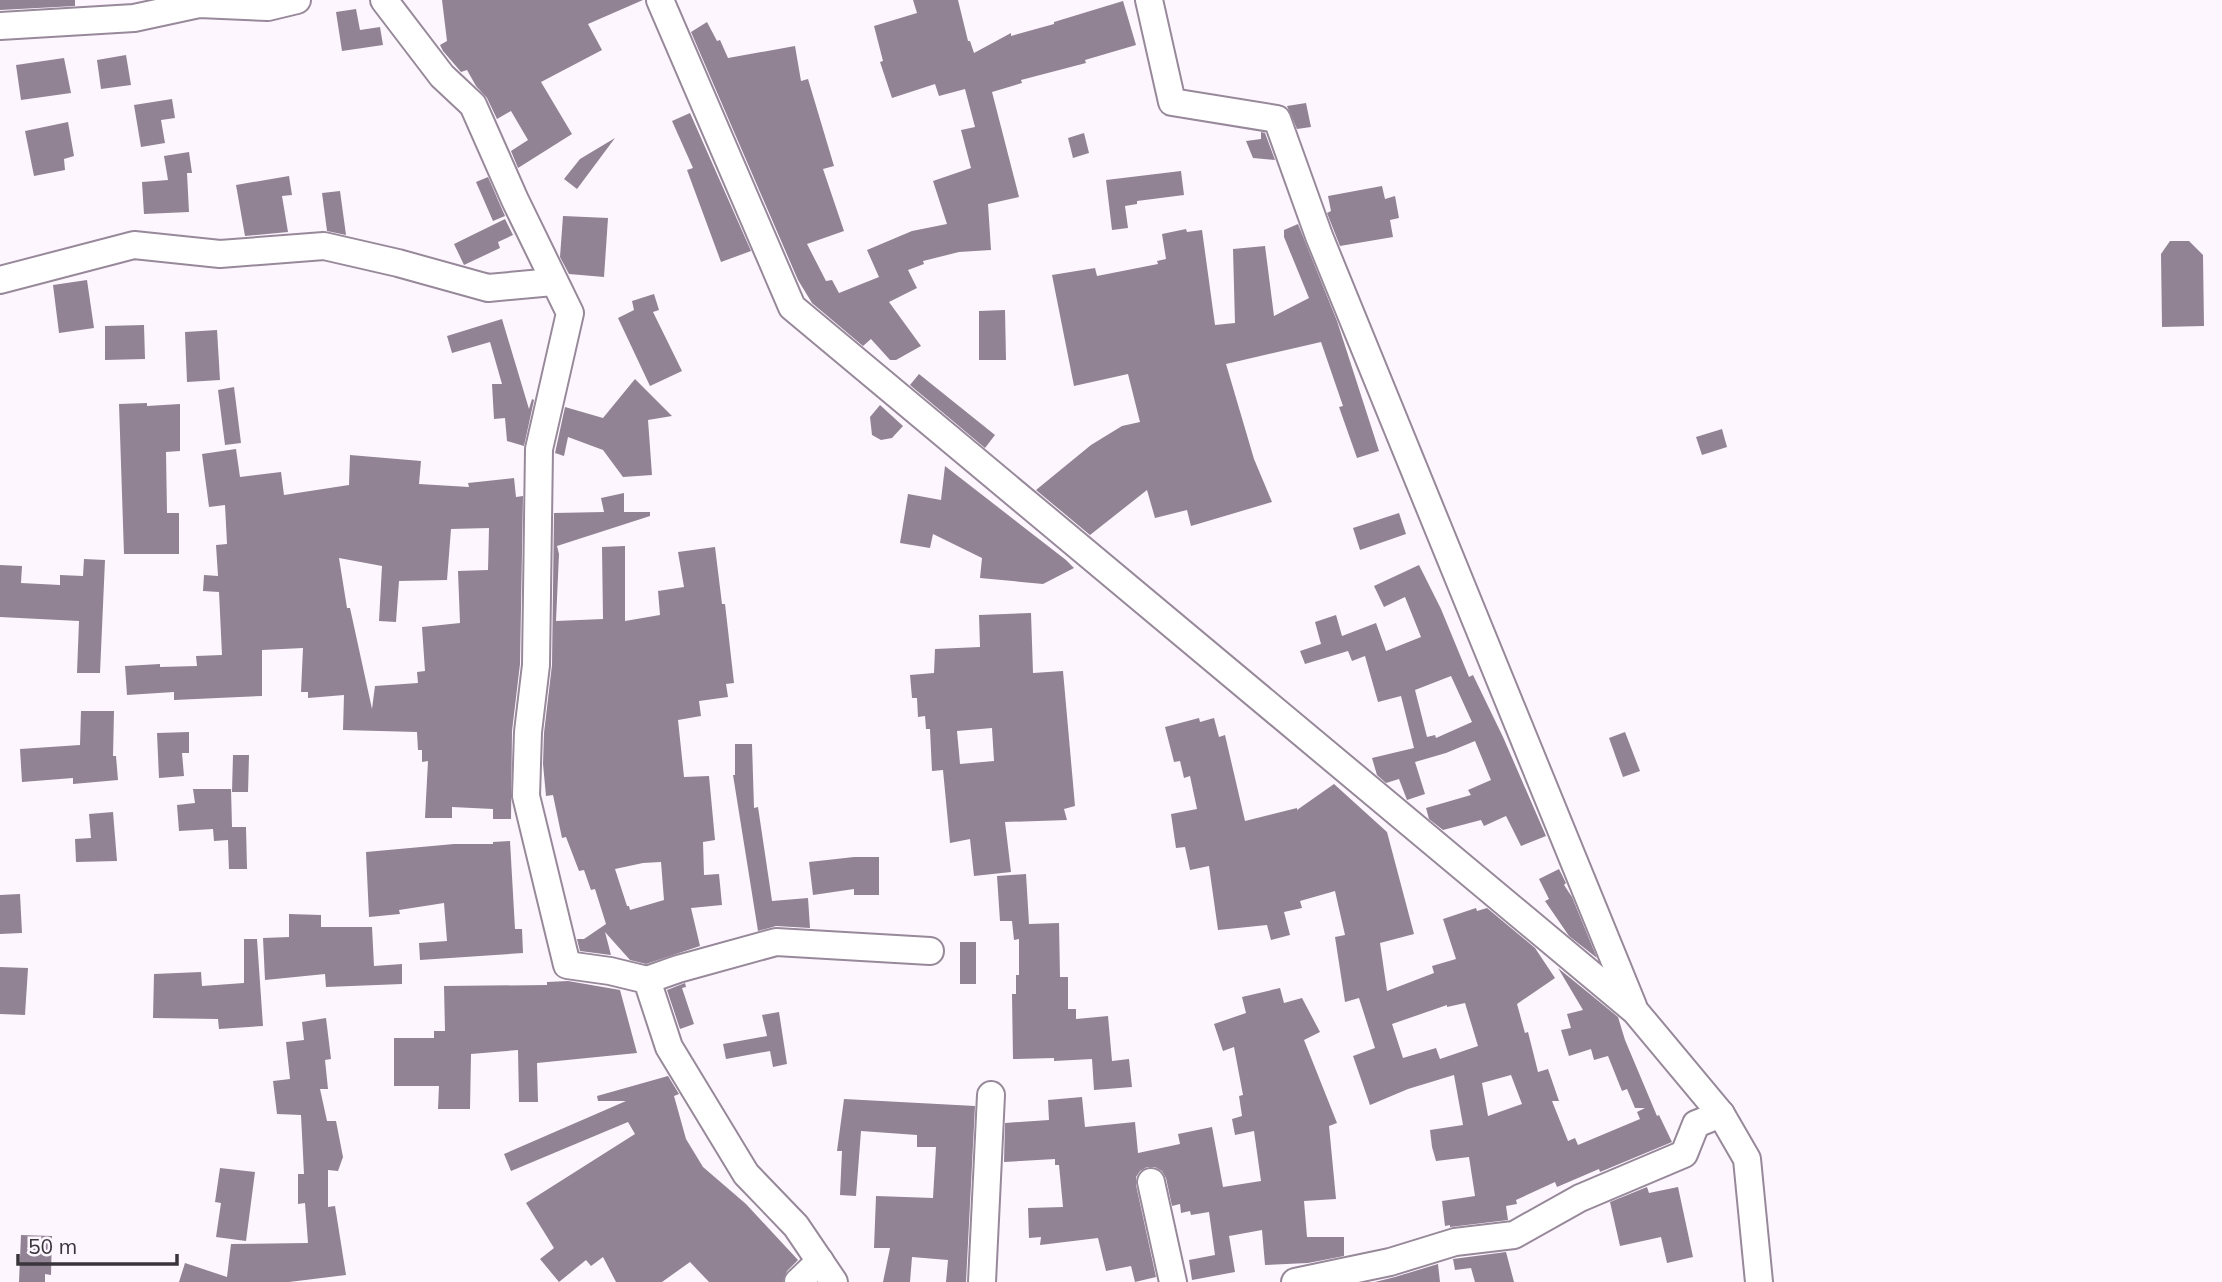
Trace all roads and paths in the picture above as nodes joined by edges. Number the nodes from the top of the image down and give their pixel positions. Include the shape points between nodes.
1 (297, 0) edge
2 (384, 0) edge
3 (660, 0) edge
4 (1149, 0) edge
5 (0, 26) edge
6 (0, 280) edge
7 (553, 282) junction
8 (930, 951) dead end
9 (647, 981) junction
10 (1635, 1011) junction
11 (991, 1095) dead end
12 (1721, 1114) junction
13 (1151, 1182) dead end
14 (827, 1271) edge
15 (797, 1282) edge
16 (982, 1282) edge
17 (1173, 1282) edge
18 (1295, 1282) edge
19 (1759, 1282) edge

1 - 5 street via 268,8 198,4 134,18
2 - 7 street via 442,76 473,105
3 - 10 street via 792,307
4 - 10 street via 1171,102 1277,119 1319,236
6 - 7 street via 134,245 220,254 324,246 488,288
7 - 9 street via 570,313 539,449 536,665 526,796 566,965
8 - 9 street via 776,942
9 - 14 street via 669,1047 746,1174 796,1226
10 - 12 street
11 - 16 street
12 - 18 street via 1696,1124 1684,1154 1580,1198 1514,1235 1455,1242 1390,1262
12 - 19 street via 1747,1158
13 - 17 street
14 - 15 street

